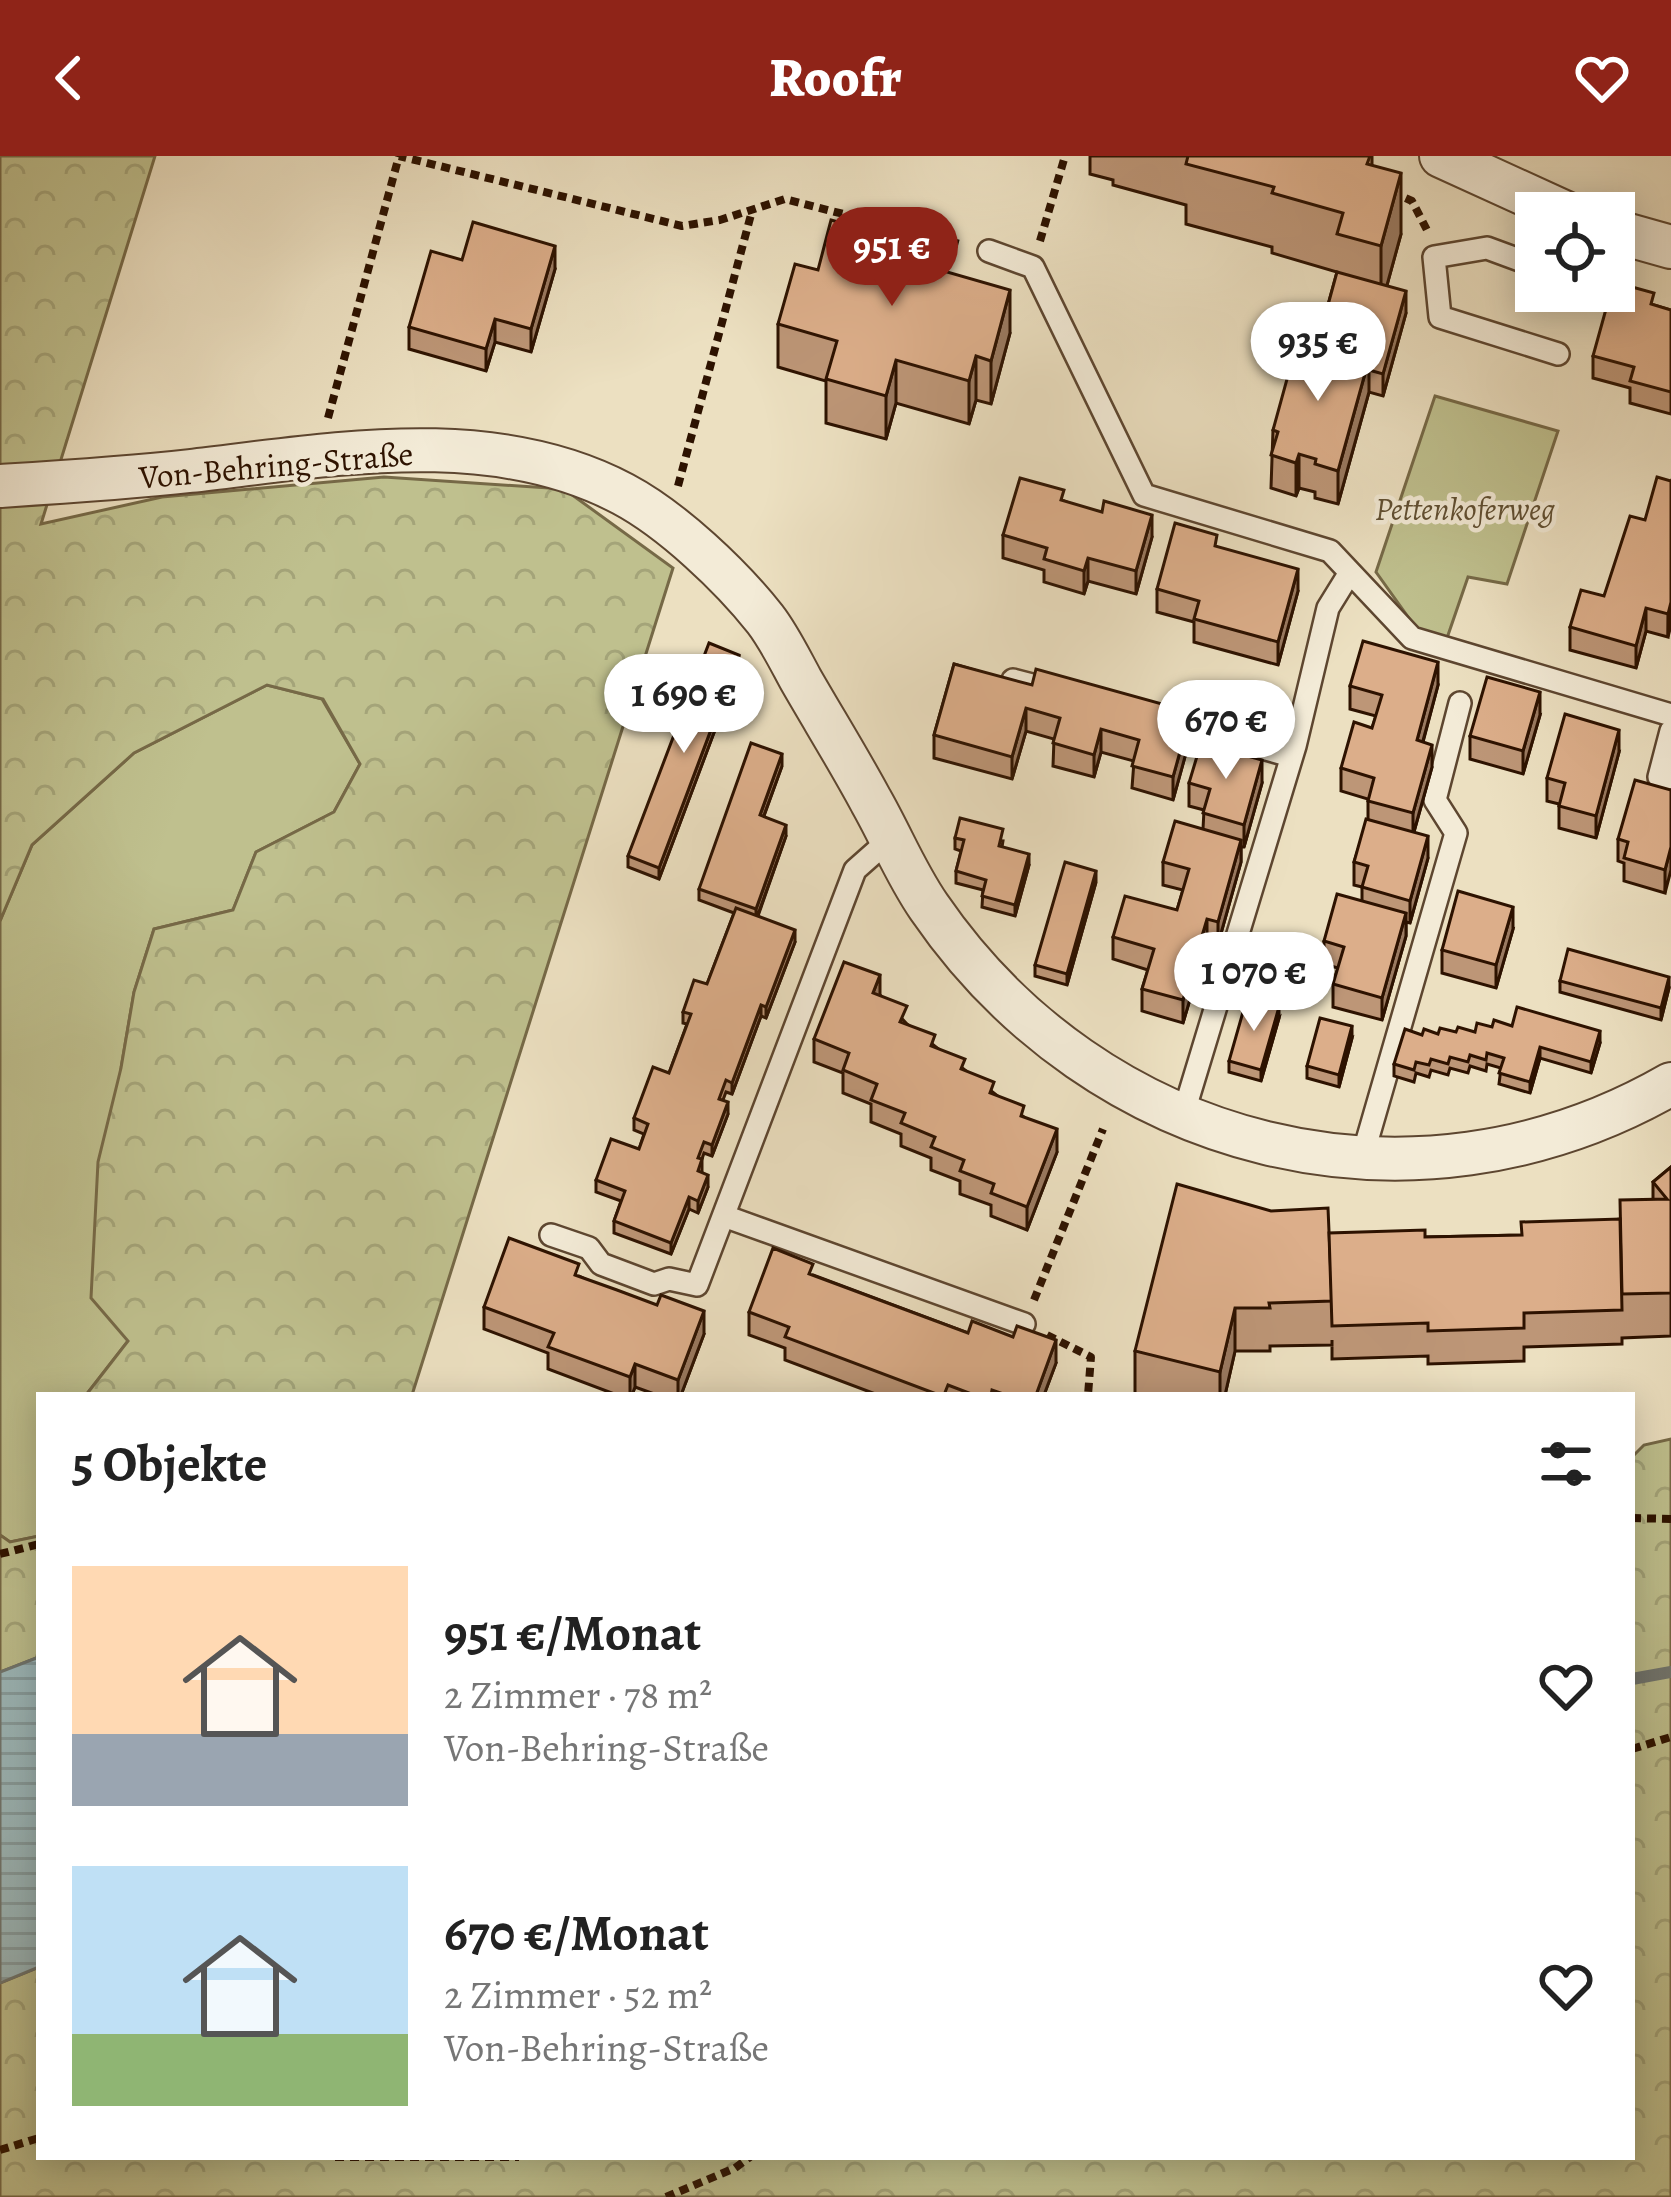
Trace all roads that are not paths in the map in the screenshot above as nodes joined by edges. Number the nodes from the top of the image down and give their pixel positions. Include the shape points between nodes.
1 (1441, 156) edge
2 (1520, 192) edge
3 (1635, 237) edge
4 (1671, 247) edge
5 (988, 251) road end
6 (1515, 258) edge
7 (1558, 354) dead end
8 (0, 486) edge
9 (1349, 574) junction
10 (1013, 680) edge
11 (1077, 697) edge
12 (1460, 703) dead end
13 (1142, 715) edge
14 (1671, 715) edge
15 (1671, 731) edge
16 (1292, 756) junction
17 (1671, 780) edge
18 (890, 839) junction
19 (1671, 1084) edge
20 (1184, 1115) junction
21 (1362, 1158) junction
22 (724, 1216) junction
23 (551, 1235) dead end
24 (1024, 1324) edge

1 - 2 street
3 - 4 street
5 - 9 lane via 1033,267 1144,495 1330,551
6 - 7 lane via 1487,248 1434,257 1440,317
8 - 18 street, Von-Behring-Straße via 356,452 460,452 512,457 621,493 669,523 767,621
9 - 14 lane via 1412,638
9 - 16 lane via 1328,608
10 - 11 lane
12 - 21 lane via 1435,800 1456,833
13 - 16 lane
15 - 17 lane via 1659,777
16 - 20 lane
18 - 20 street, Von-Behring-Straße via 976,970 1034,1025 1099,1073
18 - 22 lane via 855,870
19 - 21 street, Von-Behring-Straße via 1518,1147
20 - 21 street, Von-Behring-Straße via 1240,1138
22 - 23 lane via 698,1285 654,1284
22 - 24 lane

